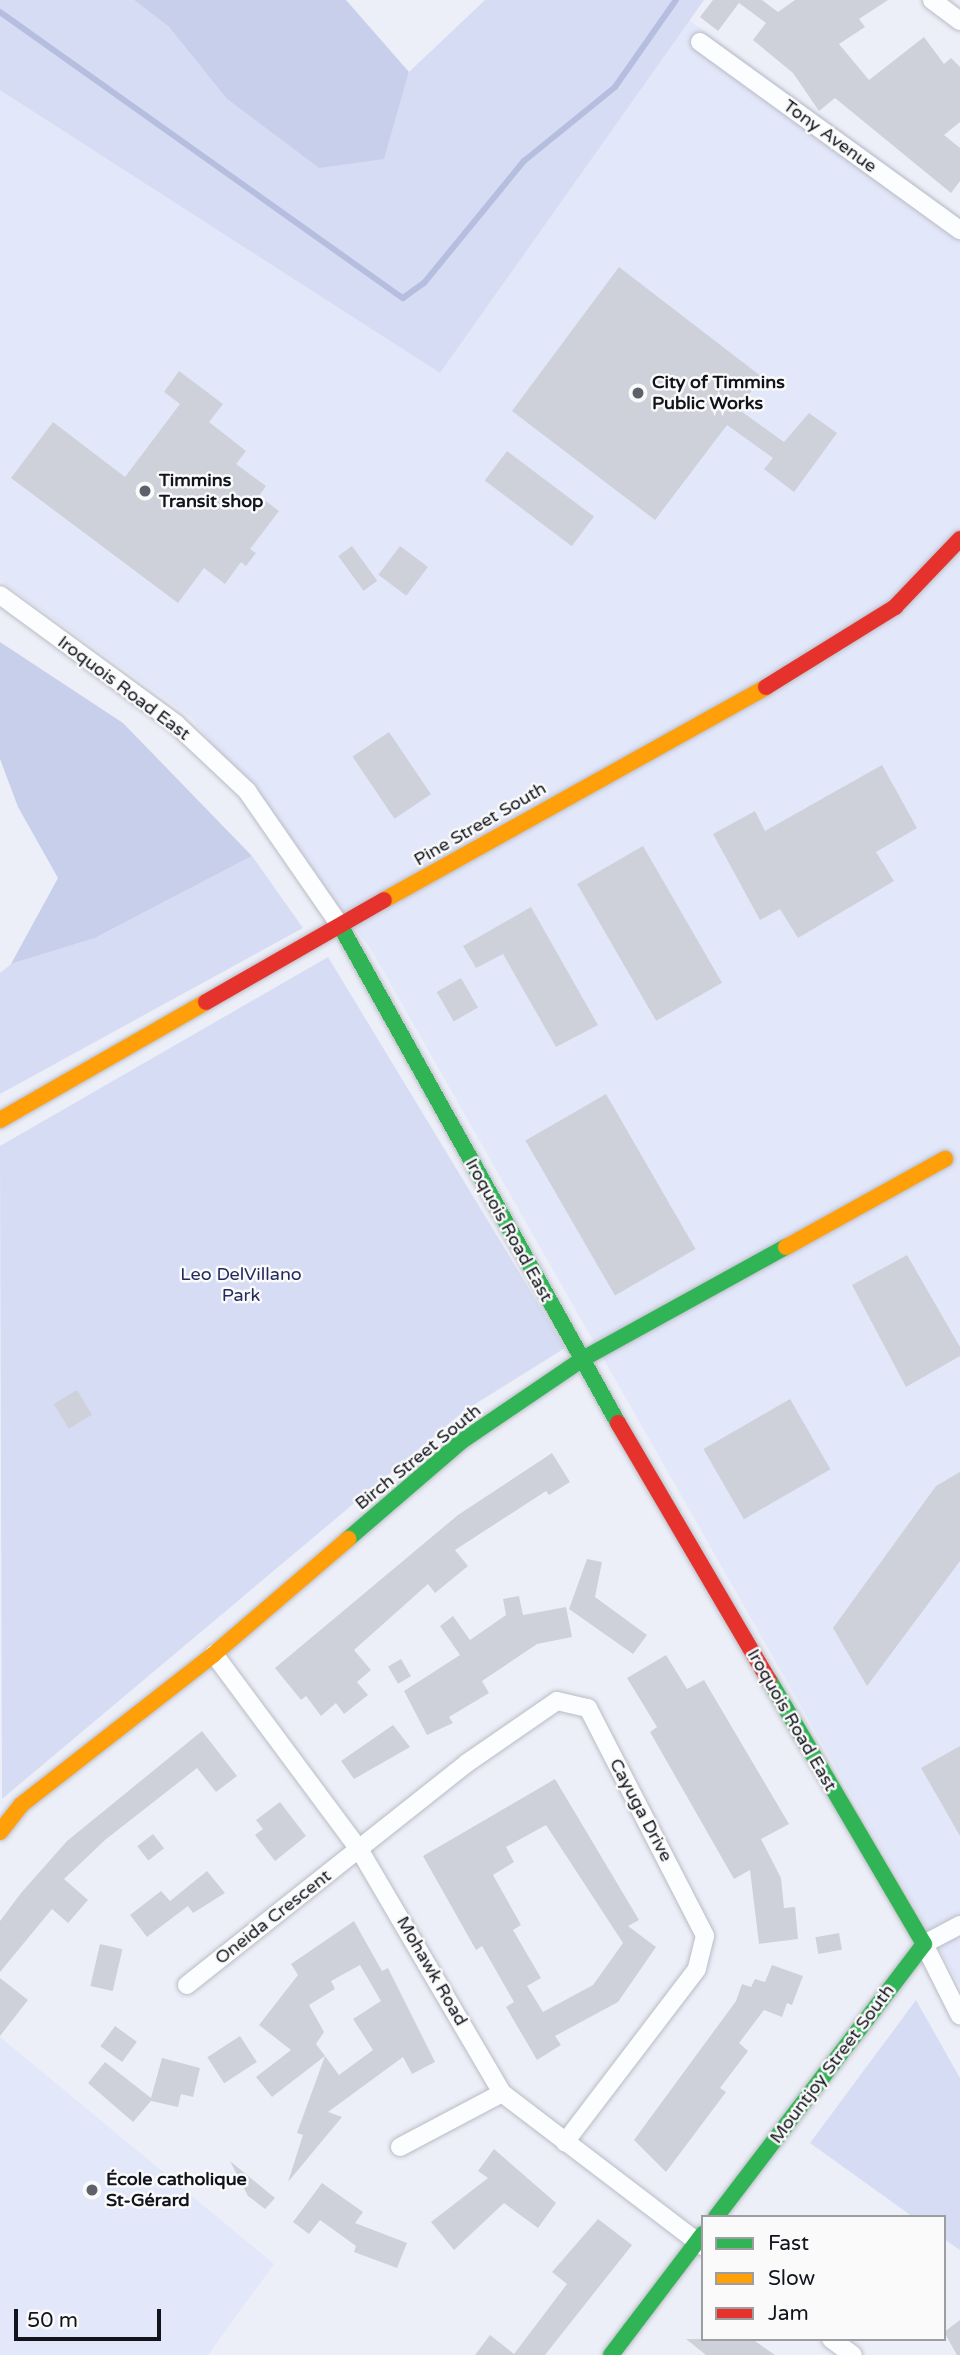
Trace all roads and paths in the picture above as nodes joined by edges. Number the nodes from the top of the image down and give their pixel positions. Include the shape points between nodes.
1 (932, 0) edge
2 (960, 21) edge
3 (701, 42) dead end
4 (960, 230) edge
5 (960, 539) edge
6 (0, 595) edge
7 (341, 927) junction
8 (0, 1120) edge
9 (945, 1159) dead end
10 (581, 1360) junction
11 (214, 1654) junction
12 (0, 1832) edge
13 (359, 1849) junction
14 (960, 1925) edge
15 (924, 1944) junction
16 (187, 1985) dead end
17 (960, 2016) edge
18 (502, 2093) junction
19 (565, 2142) junction
20 (400, 2147) dead end
21 (718, 2215) edge
22 (701, 2240) edge
23 (834, 2341) edge
24 (611, 2355) edge
25 (853, 2355) edge

1 - 2 street
3 - 4 street, Tony Avenue
5 - 7 street, Pine Street South via 895,607 819,659 625,762
6 - 7 street, Iroquois Road East via 176,724 247,791
7 - 8 street, Pine Street South
7 - 10 street, Iroquois Road East
9 - 10 street, Birch Street South
10 - 11 street, Birch Street South via 462,1441
10 - 15 street, Iroquois Road East
11 - 12 street, Birch Street South via 21,1805
11 - 13 street, Mohawk Road
13 - 16 street, Oneida Crescent
13 - 18 street, Mohawk Road
13 - 19 street, Cayuga Drive via 467,1763 557,1701 588,1708 705,1936 697,1969
14 - 15 street, Mountjoy Street South
15 - 17 street
15 - 21 street, Mountjoy Street South
18 - 19 street, Mohawk Road
18 - 20 street
19 - 22 street, Mohawk Road
22 - 24 street
23 - 25 street

